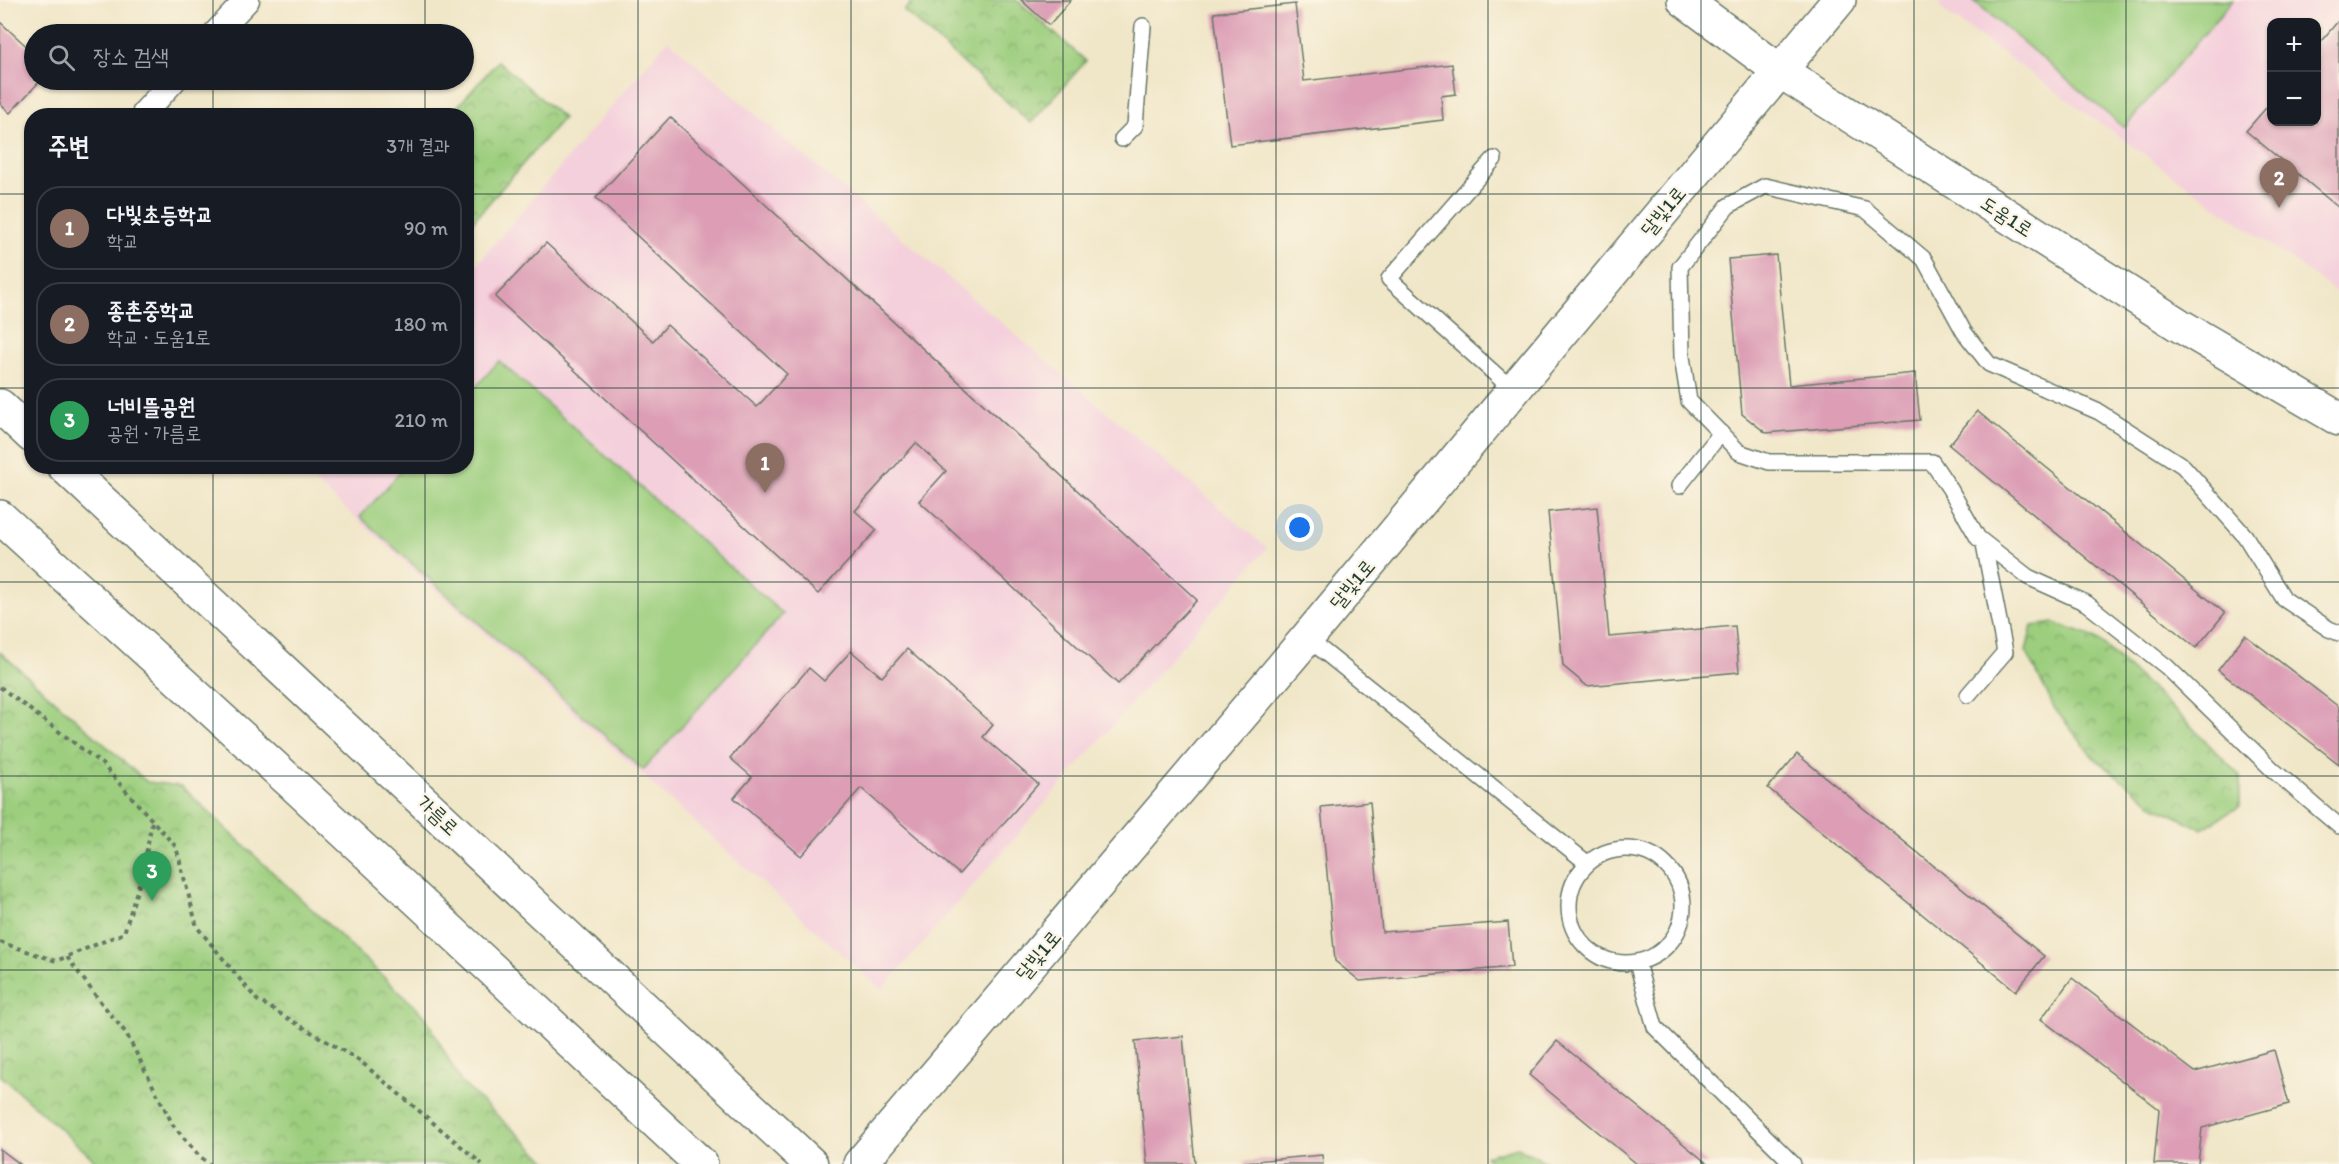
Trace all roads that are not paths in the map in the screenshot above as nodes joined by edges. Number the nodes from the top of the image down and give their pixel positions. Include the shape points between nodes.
1 (247, 0) edge
2 (1684, 0) edge
3 (1839, 0) edge
4 (224, 24) edge
5 (1143, 26) dead end
6 (1780, 71) junction
7 (165, 90) edge
8 (149, 108) edge
9 (1122, 139) dead end
10 (1494, 159) dead end
11 (1513, 390) junction
12 (0, 406) edge
13 (2339, 419) edge
14 (24, 428) edge
15 (1720, 433) junction
16 (73, 474) edge
17 (1679, 486) dead end
18 (0, 517) edge
19 (1984, 544) junction
20 (2339, 633) edge
21 (1307, 638) junction
22 (1968, 695) dead end
23 (2339, 826) edge
24 (1587, 863) junction
25 (1637, 963) junction
26 (701, 1164) edge
27 (811, 1164) edge
28 (860, 1164) edge
29 (1793, 1164) edge

1 - 4 street
2 - 6 street, 도움1로
3 - 6 street, 달빛1로
5 - 9 lane via 1135,126
6 - 11 street, 달빛1로
6 - 13 street, 도움1로 via 2179,325
7 - 8 street
10 - 11 lane via 1389,279
11 - 21 street, 달빛1로
12 - 14 street
15 - 17 lane
15 - 19 lane via 1739,452 1769,462 1932,462
15 - 20 lane via 1689,401 1682,357 1680,267 1728,206 1765,186 1865,209 1924,258 1964,332 1989,364 2099,412 2183,466 2245,536 2284,600
16 - 27 street, 가름로
18 - 26 street
19 - 22 lane via 2005,652
19 - 23 lane via 2028,577 2086,603 2158,660 2273,770
21 - 24 lane
21 - 28 street, 달빛1로
24 - 25 lane via 1575,878 1569,896 1574,932 1600,958
24 - 25 lane via 1603,853 1622,849 1642,851 1659,859 1673,873 1682,891 1684,910 1678,929 1669,945 1654,957
25 - 29 lane via 1655,1028

